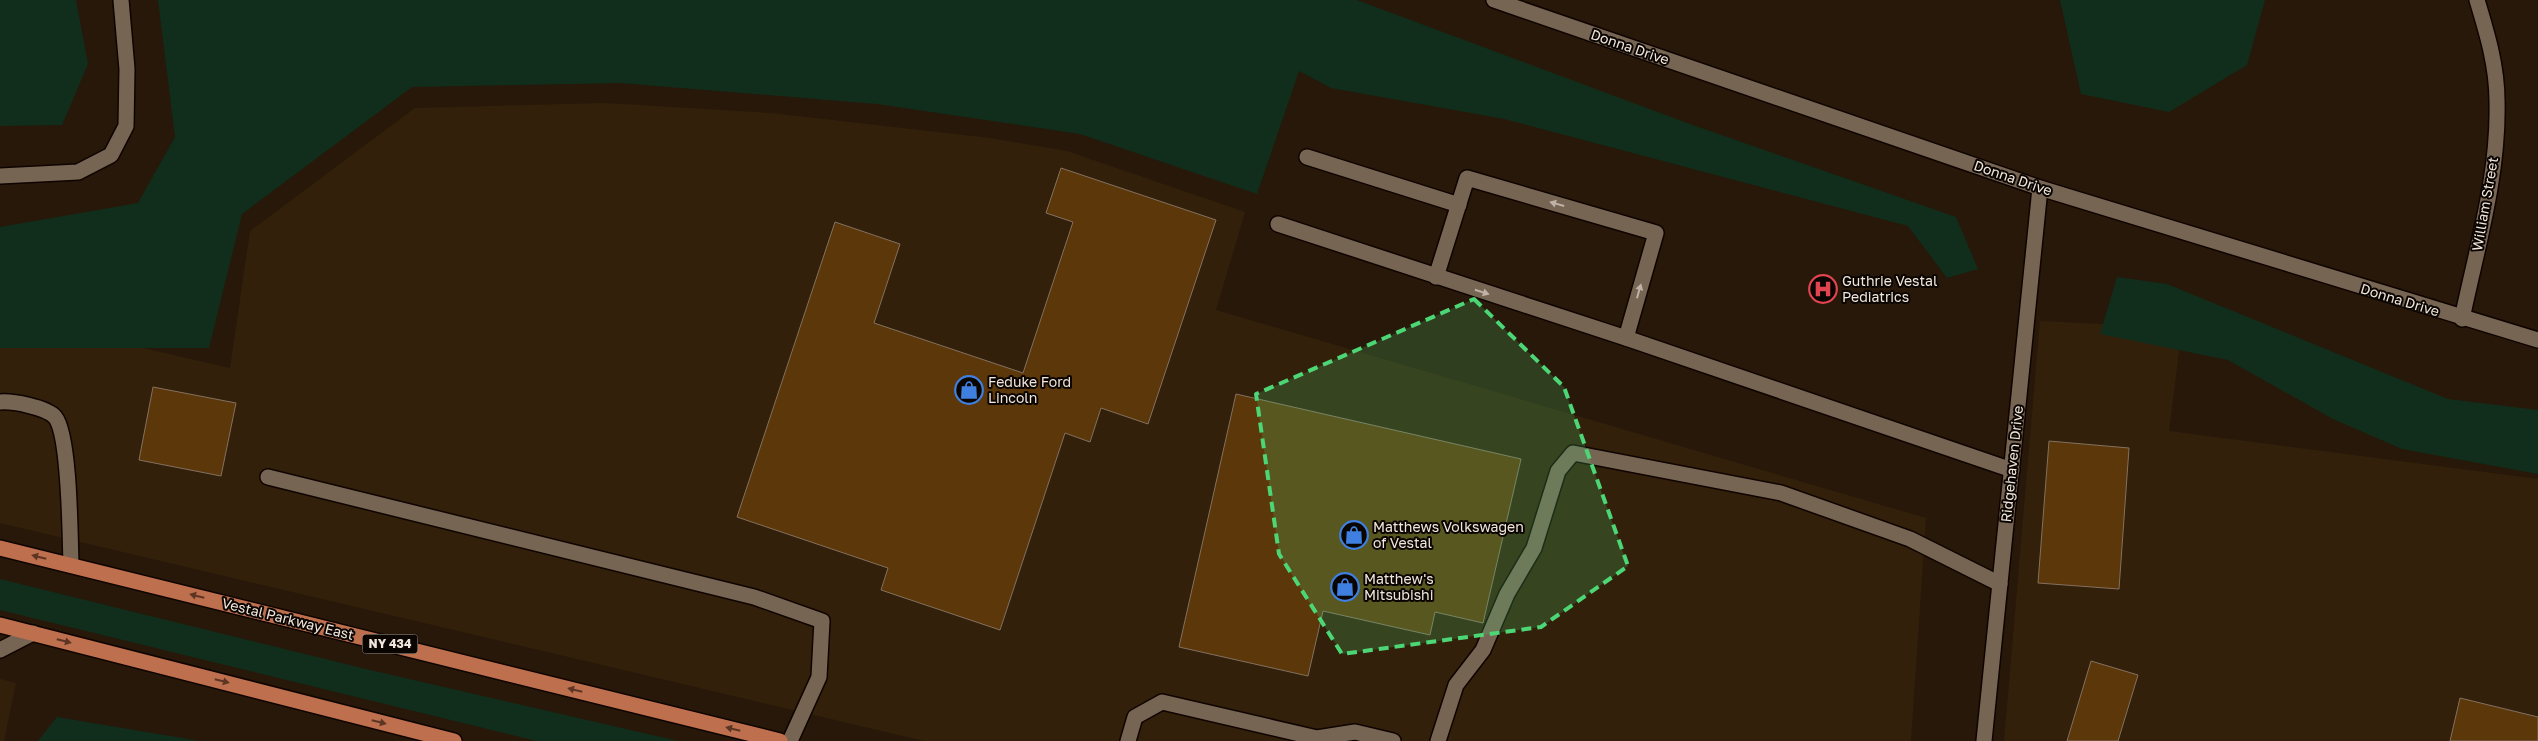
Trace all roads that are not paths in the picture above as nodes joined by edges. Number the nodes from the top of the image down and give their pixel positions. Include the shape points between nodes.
1 (121, 0) edge
2 (1494, 0) edge
3 (2477, 0) edge
4 (1307, 157) dead end
5 (0, 176) edge
6 (2040, 188) junction
7 (1459, 205) junction
8 (1278, 224) dead end
9 (1436, 277) junction
10 (2462, 319) junction
11 (1626, 338) junction
12 (2538, 340) edge
13 (0, 402) edge
14 (2012, 470) junction
15 (268, 477) dead end
16 (0, 548) edge
17 (72, 565) junction
18 (2000, 584) junction
19 (0, 625) edge
20 (33, 633) junction
21 (0, 650) edge
22 (1316, 739) edge
23 (454, 741) edge
24 (780, 741) edge
25 (790, 741) edge
26 (1128, 741) edge
27 (1393, 741) edge
28 (1438, 741) edge
29 (1984, 741) edge

1 - 5 street via 127,69 126,126 111,155 78,172
2 - 6 street, Donna Drive
3 - 10 street, William Street via 2490,44 2497,100 2493,173
4 - 7 street
6 - 10 street, Donna Drive
6 - 14 street, Ridgehaven Drive
7 - 9 street
11 -> 7 street via 1656,233 1467,178
8 - 9 street
9 -> 11 street
10 - 12 street, Donna Drive
11 - 14 street
13 - 17 street via 45,410 55,417 63,441
14 - 18 street, Ridgehaven Drive
15 - 25 street via 754,597 822,621 819,677
17 -> 16 main road, Vestal Parkway East / NY 434
24 -> 17 main road, Vestal Parkway East / NY 434
18 - 28 street via 1910,538 1781,493 1573,453 1558,471 1534,548 1506,594 1483,650 1456,685
18 - 29 street, Ridgehaven Drive
19 - 20 main road
20 - 21 street
20 -> 23 main road
22 - 26 street via 1162,702 1134,717
22 - 27 street via 1355,732

